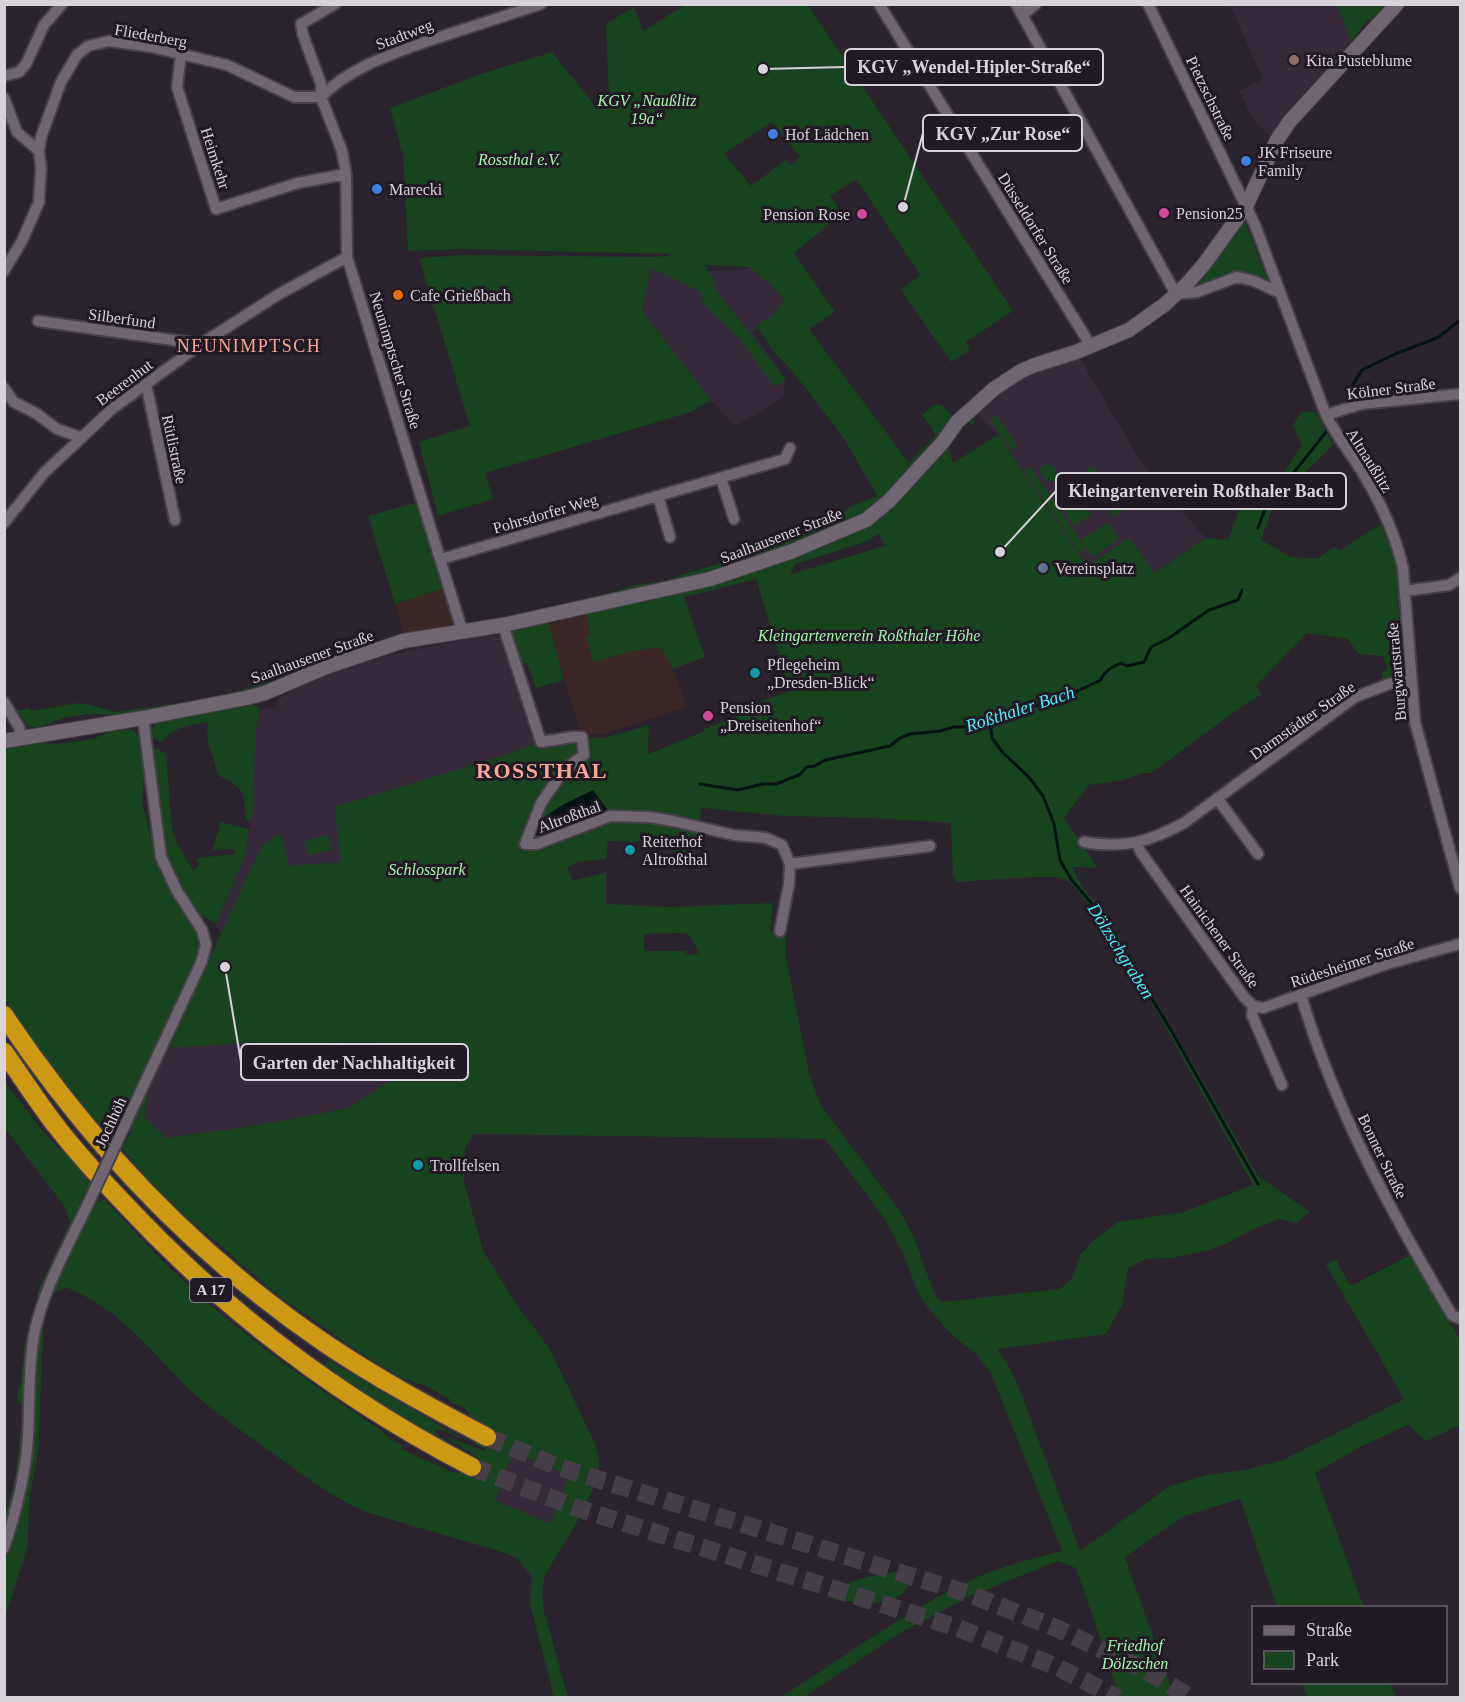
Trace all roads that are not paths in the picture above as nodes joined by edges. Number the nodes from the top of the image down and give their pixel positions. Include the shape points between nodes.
1 (62, 4) edge
2 (335, 4) edge
3 (541, 4) edge
4 (879, 4) edge
5 (1016, 4) edge
6 (1036, 4) edge
7 (1148, 4) edge
8 (1397, 4) edge
9 (1022, 15) junction
10 (181, 55) junction
11 (4, 76) edge
12 (321, 97) junction
13 (4, 98) edge
14 (39, 151) junction
15 (346, 174) junction
16 (1246, 206) junction
17 (347, 257) junction
18 (4, 270) edge
19 (1280, 293) junction
20 (1176, 294) junction
21 (38, 321) dead end
22 (201, 344) junction
23 (1091, 346) junction
24 (146, 384) junction
25 (4, 388) edge
26 (1461, 394) edge
27 (1326, 415) junction
28 (80, 437) junction
29 (790, 448) dead end
30 (722, 478) junction
31 (658, 496) junction
32 (734, 519) dead end
33 (175, 520) dead end
34 (4, 523) edge
35 (670, 537) dead end
36 (441, 559) junction
37 (1461, 578) edge
38 (1405, 591) junction
39 (503, 625) junction
40 (462, 630) junction
41 (1410, 681) junction
42 (4, 702) edge
43 (143, 718) junction
44 (21, 738) junction
45 (4, 741) edge
46 (1217, 798) junction
47 (1084, 842) dead end
48 (1137, 843) junction
49 (930, 846) dead end
50 (1258, 854) dead end
51 (790, 864) junction
52 (1461, 888) edge
53 (780, 931) dead end
54 (1461, 944) edge
55 (1301, 995) junction
56 (1253, 1006) junction
57 (4, 1015) edge
58 (4, 1052) edge
59 (1282, 1085) dead end
60 (1460, 1319) edge
61 (488, 1437) tunnel mouth
62 (472, 1467) tunnel mouth
63 (4, 1548) edge

1 - 11 street via 44,25 26,64 18,72
2 - 12 street, Neunimptscher Straße via 301,24 321,84
3 - 12 street, Stadtweg via 393,53 355,70
4 - 23 street, Düsseldorfer Straße
5 - 9 street
6 - 9 street
7 - 16 street, Pietzschstraße
8 - 16 street, Saalhausener Straße via 1290,121
9 - 20 street
10 - 12 street, Fliederberg via 227,65 294,97
10 - 14 street, Fliederberg via 109,41 88,46 77,55 61,82
10 - 15 street, Heimkehr via 177,87 216,210 298,183
12 - 15 street, Neunimptscher Straße via 335,129
13 - 14 street via 17,132
14 - 18 street, Fliederberg via 39,202
15 - 17 street, Neunimptscher Straße
16 - 19 street, Altnaußlitz
16 - 20 street, Saalhausener Straße via 1205,263
17 - 22 street, Beerenhut via 279,294
17 - 36 street, Neunimptscher Straße
19 - 20 street via 1237,277 1197,292
19 - 27 street, Altnaußlitz
20 - 23 street, Saalhausener Straße via 1129,330
21 - 22 street, Silberfund
22 - 24 street, Beerenhut
23 - 39 street, Saalhausener Straße via 1021,371 994,388 957,422 889,501 866,520 710,579
24 - 28 street, Beerenhut
24 - 33 street, Rütlistraße
25 - 28 street via 14,402 57,429
26 - 27 street, Kölner Straße via 1361,404
27 - 38 street, Altnaußlitz via 1385,512 1398,546
28 - 34 street, Beerenhut via 44,473
29 - 30 street, Pohrsdorfer Weg via 785,459
30 - 31 street, Pohrsdorfer Weg
30 - 32 street
31 - 35 street
31 - 36 street, Pohrsdorfer Weg
36 - 40 street, Neunimptscher Straße
37 - 38 street via 1449,585
38 - 41 street, Burgwartstraße
39 - 40 street, Saalhausener Straße
39 - 51 street, Altroßthal via 541,742 582,737 584,755 565,769 541,803 525,844 537,844 610,816 649,817 766,838 782,845
40 - 43 street, Saalhausener Straße via 366,652 265,693
41 - 46 street, Darmstädter Straße via 1355,697
41 - 52 street, Burgwartstraße via 1415,722
42 - 44 street
43 - 44 street, Saalhausener Straße
43 - 63 street, Jochhöh, bridge via 161,857 202,930 206,945 197,972 53,1274 40,1310 34,1337 23,1477
44 - 45 street, Saalhausener Straße
46 - 48 street, Darmstädter Straße via 1184,823
46 - 50 street
47 - 48 street, Darmstädter Straße via 1105,846
48 - 56 street, Hainichener Straße
49 - 51 street
51 - 53 street
54 - 55 street, Rüdesheimer Straße via 1387,964
55 - 56 street, Rüdesheimer Straße via 1263,1008
55 - 60 street, Bonner Straße via 1369,1166 1412,1248 1452,1315
56 - 59 street, Hainichener Straße via 1252,1015
57 - 61 highway, A 17 via 78,1116 142,1189 204,1248 327,1344
58 - 62 highway, A 17 via 90,1167 198,1278 327,1382

